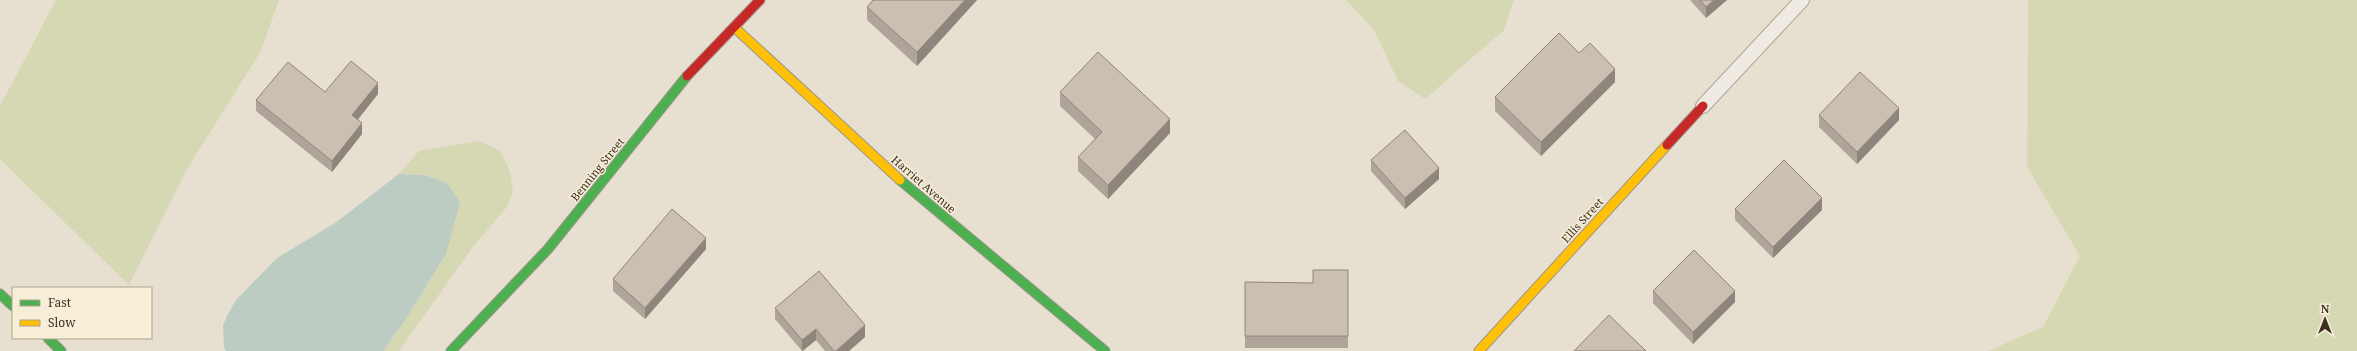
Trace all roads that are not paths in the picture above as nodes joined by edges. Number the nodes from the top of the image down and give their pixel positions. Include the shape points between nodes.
1 (760, 0) edge
2 (1802, 0) edge
3 (734, 27) junction
4 (1703, 106) joint
5 (0, 294) edge
6 (12, 305) edge
7 (49, 339) edge
8 (62, 351) edge
9 (451, 351) edge
10 (1105, 351) edge
11 (1479, 351) edge

1 - 3 street, Benning Street
2 - 4 lane
3 - 9 street, Benning Street via 691,71 548,249
3 - 10 street, Harriet Avenue via 920,198
4 - 11 street, Ellis Street
5 - 6 street
7 - 8 street

